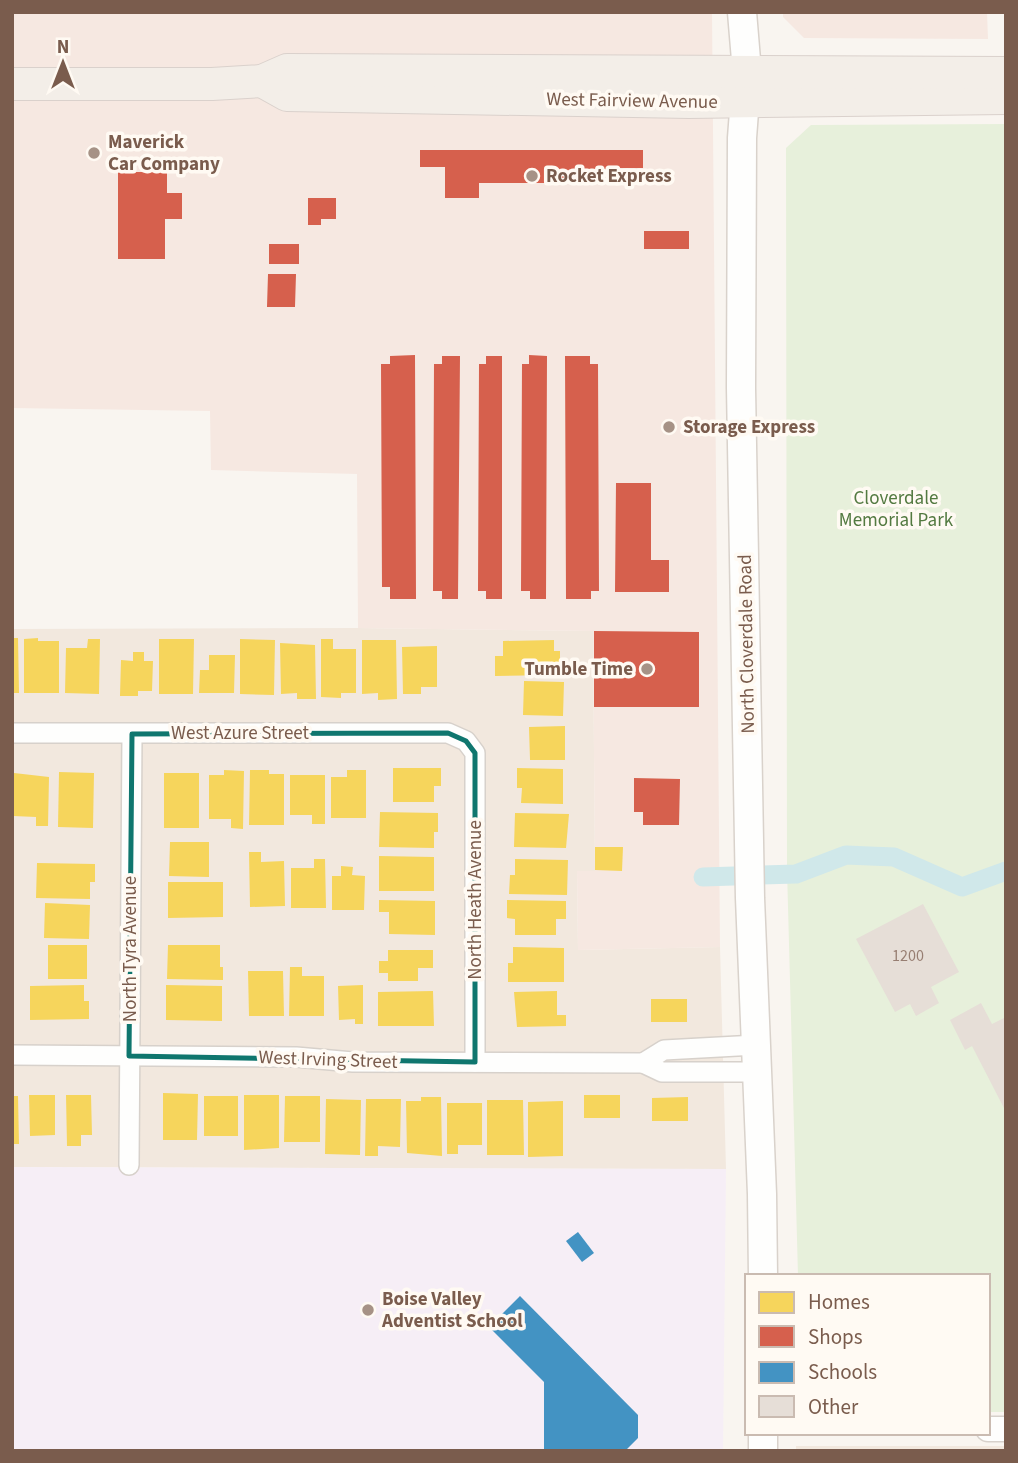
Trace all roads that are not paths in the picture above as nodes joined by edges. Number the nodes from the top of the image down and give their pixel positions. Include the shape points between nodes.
1 (742, 12) edge
2 (1006, 73) edge
3 (12, 84) edge
4 (745, 87) junction
5 (1006, 98) edge
6 (12, 733) edge
7 (132, 734) junction
8 (466, 741) joint
9 (12, 1055) edge
10 (129, 1056) junction
11 (757, 1058) junction
12 (475, 1062) junction
13 (643, 1063) junction
14 (128, 1165) dead end
15 (763, 1274) edge

1 - 4 main road, North Cloverdale Road
2 - 4 main road, West Fairview Avenue
3 - 4 main road, West Fairview Avenue via 212,84 262,81 286,69
4 - 5 main road, West Fairview Avenue
4 - 11 main road, North Cloverdale Road via 741,388
6 - 7 street, West Azure Street
7 - 8 street, West Azure Street via 448,733
7 - 10 street, North Tyra Avenue
8 - 12 street, North Heath Avenue via 475,753
9 - 10 street, West Irving Street
10 - 12 street, West Irving Street
10 - 14 street, North Tyra Avenue
11 - 13 street, West Irving Street via 662,1072
11 - 13 street, West Irving Street via 664,1051
11 - 15 main road, North Cloverdale Road
12 - 13 street, West Irving Street

